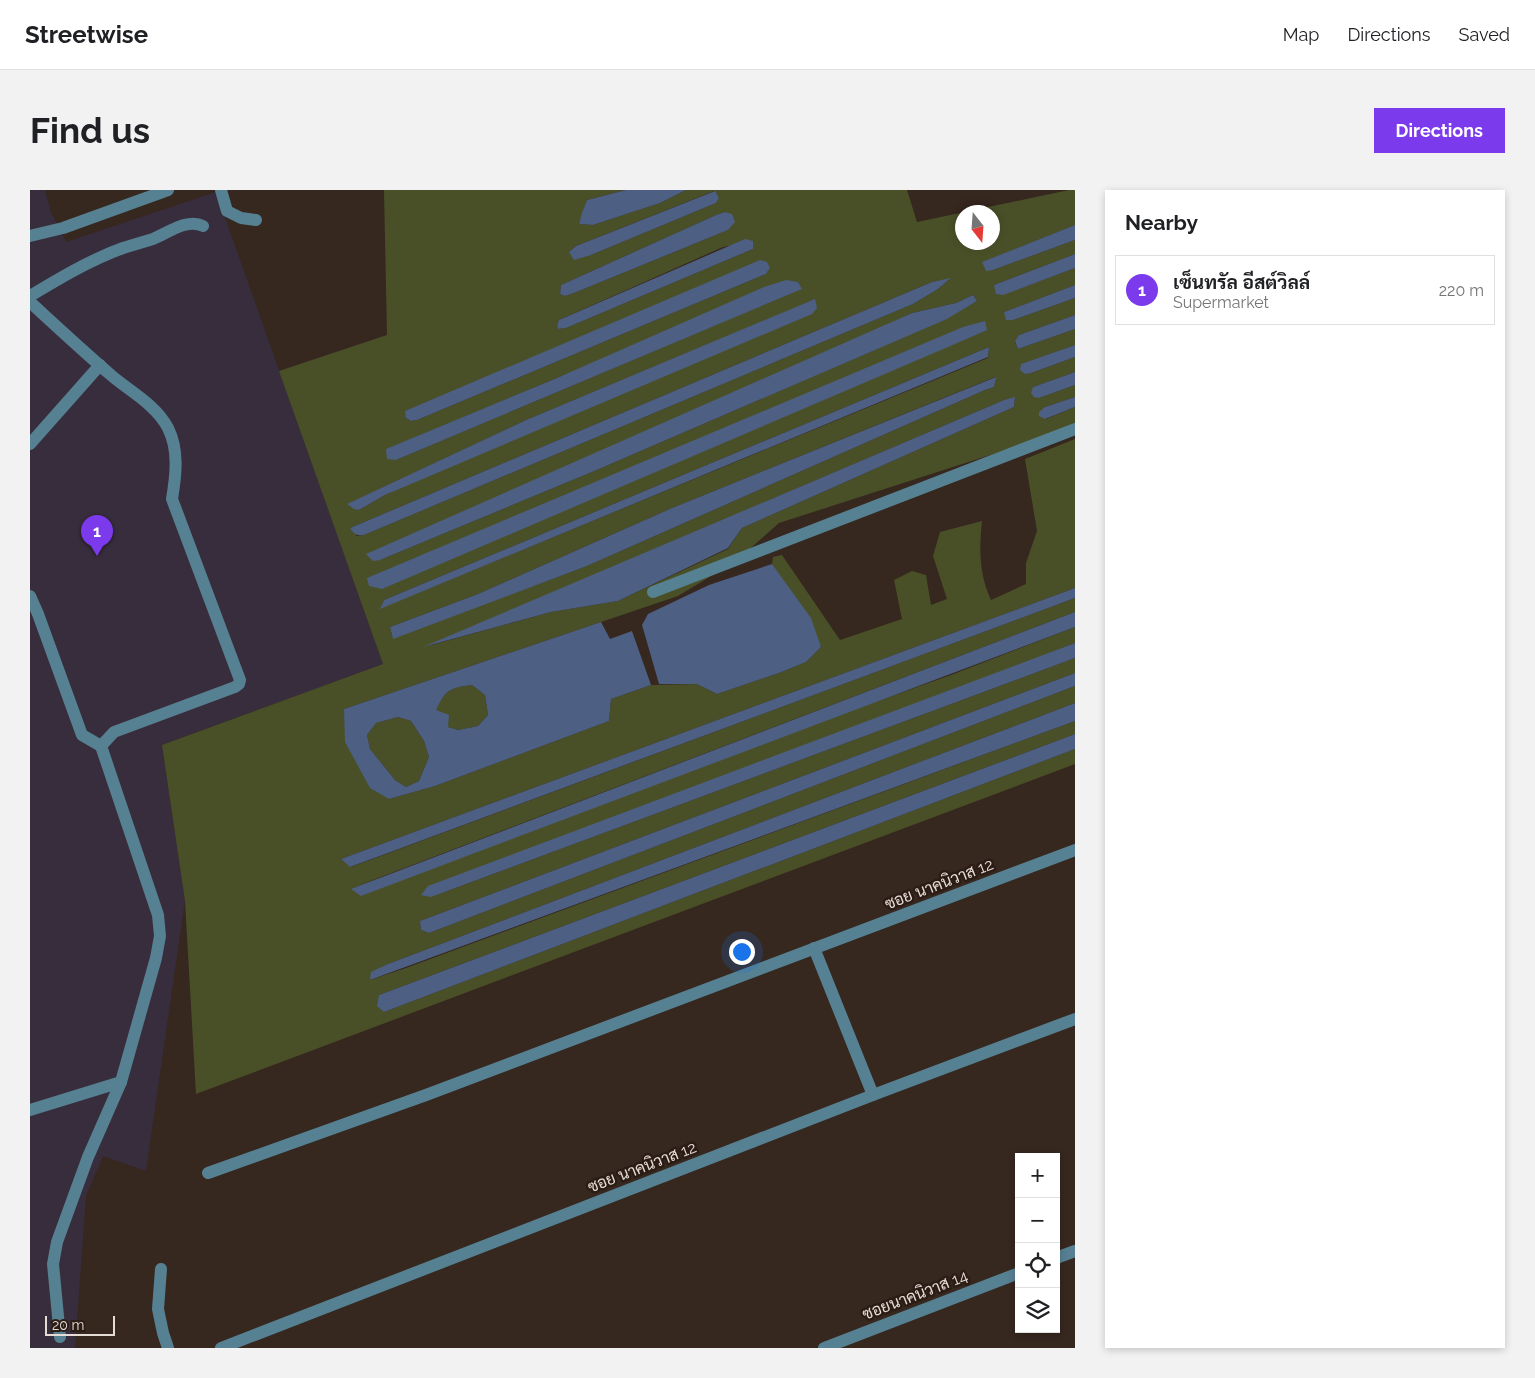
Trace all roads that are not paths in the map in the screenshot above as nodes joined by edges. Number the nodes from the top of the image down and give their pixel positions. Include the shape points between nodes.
1 (168, 190) edge
2 (221, 190) edge
3 (256, 220) dead end
4 (203, 226) dead end
5 (30, 236) edge
6 (30, 296) edge
7 (30, 302) edge
8 (100, 365) junction
9 (1075, 429) edge
10 (30, 444) edge
11 (653, 592) dead end
12 (30, 596) edge
13 (100, 746) junction
14 (1075, 850) edge
15 (814, 948) junction
16 (1075, 1018) edge
17 (121, 1082) junction
18 (872, 1095) junction
19 (30, 1110) edge
20 (208, 1173) dead end
21 (1075, 1251) edge
22 (1060, 1257) edge
23 (161, 1269) dead end
24 (1015, 1275) edge
25 (60, 1337) dead end
26 (168, 1348) edge
27 (221, 1348) edge
28 (824, 1348) edge

1 - 5 street via 63,228
2 - 3 street via 228,211 241,218
4 - 6 street via 187,224 122,248 78,268
7 - 8 street
8 - 10 street
8 - 13 street via 154,410 168,428 176,460 172,499 240,680 235,687 114,732
9 - 11 street
12 - 13 street via 82,735
13 - 17 street via 158,915 160,936 151,982
14 - 15 street, ซอย นาคนิวาส 12
15 - 18 street
15 - 20 street, ซอย นาคนิวาส 12 via 426,1095
16 - 18 street, ซอย นาคนิวาส 12
17 - 19 street
17 - 25 street via 57,1242 53,1264
18 - 27 street, ซอย นาคนิวาส 12
21 - 22 street
23 - 26 street via 158,1309
24 - 28 street, ซอยนาคนิวาส 14

